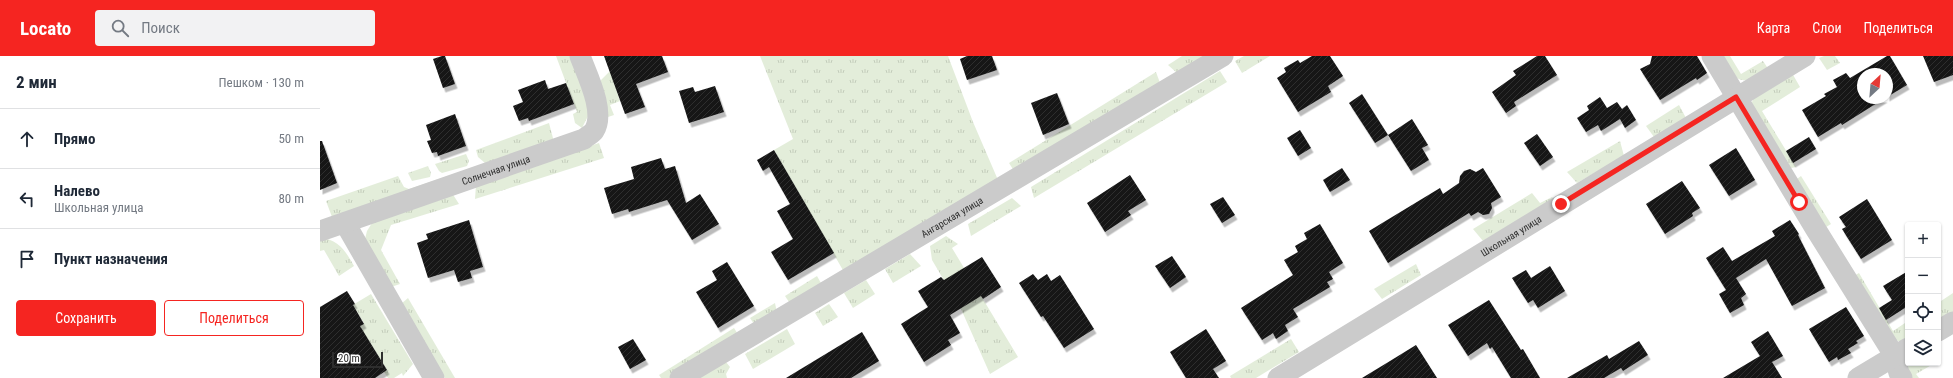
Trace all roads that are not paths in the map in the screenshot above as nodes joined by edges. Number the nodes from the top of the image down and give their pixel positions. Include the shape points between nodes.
1 (580, 56) edge
2 (1223, 56) edge
3 (1712, 56) edge
4 (1805, 56) edge
5 (1736, 97) junction
6 (345, 223) junction
7 (320, 231) edge
8 (1953, 322) edge
9 (1941, 328) edge
10 (1901, 352) edge
11 (434, 378) edge
12 (680, 378) edge
13 (1278, 378) edge
14 (1858, 378) edge
15 (1902, 378) edge

1 - 6 street, Солнечная улица via 599,110 594,131 584,139
2 - 12 street, Ангарская улица
3 - 5 street
4 - 5 street, Школьная улица
5 - 10 street via 1815,228
5 - 13 street, Школьная улица
6 - 7 street, Солнечная улица
6 - 11 street
8 - 9 street
10 - 14 street
10 - 15 street via 1899,373

